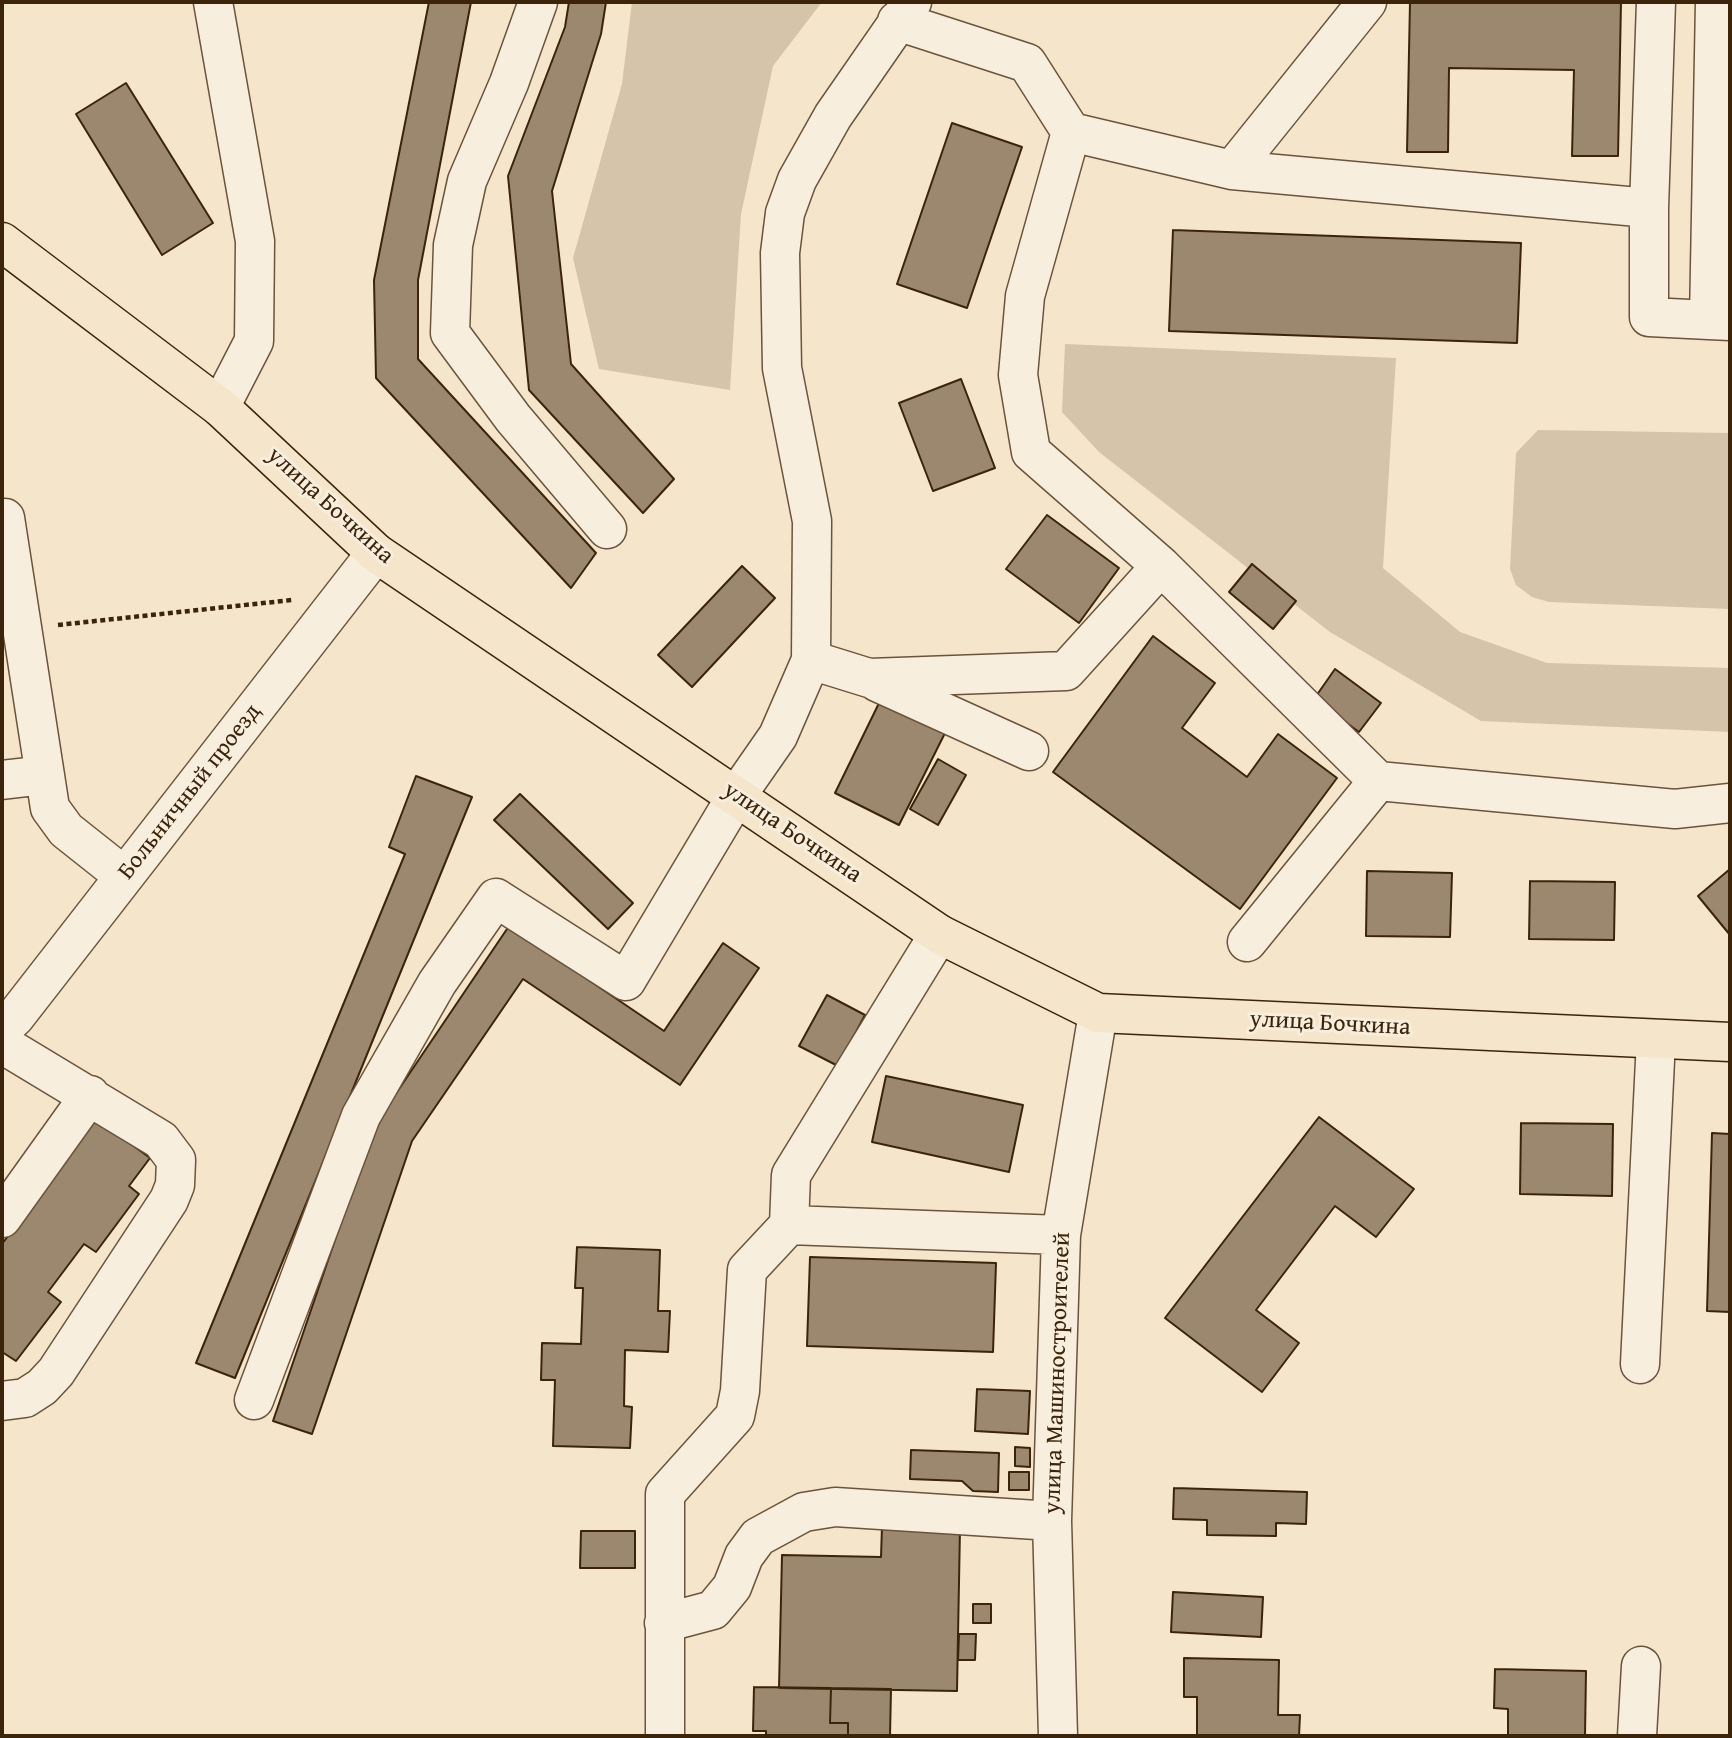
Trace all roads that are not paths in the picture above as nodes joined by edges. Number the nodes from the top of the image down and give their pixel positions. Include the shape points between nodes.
1 (213, 2) edge
2 (538, 2) edge
3 (1367, 2) edge
4 (1656, 2) edge
5 (1715, 2) edge
6 (904, 12) edge
7 (1071, 132) junction
8 (1231, 170) junction
9 (1649, 208) junction
10 (2, 242) edge
11 (1720, 321) edge
12 (220, 407) junction
13 (5, 518) dead end
14 (607, 529) dead end
15 (376, 553) junction
16 (1161, 566) junction
17 (811, 660) junction
18 (869, 678) junction
19 (1029, 751) dead end
20 (45, 775) junction
21 (2, 780) edge
22 (1378, 781) junction
23 (737, 795) junction
24 (1730, 803) edge
25 (124, 876) junction
26 (939, 934) junction
27 (1247, 942) dead end
28 (1098, 1013) junction
29 (2, 1030) edge
30 (1656, 1040) junction
31 (1730, 1042) edge
32 (2, 1044) edge
33 (90, 1095) junction
34 (2, 1218) edge
35 (789, 1226) junction
36 (1061, 1235) junction
37 (1640, 1364) dead end
38 (254, 1400) dead end
39 (2, 1401) edge
40 (1052, 1521) junction
41 (664, 1623) junction
42 (1641, 1666) dead end
43 (664, 1736) edge
44 (1058, 1736) edge
45 (1637, 1736) edge

1 - 12 street via 255,241 254,341
2 - 14 street via 467,181 453,245 450,332 513,418
3 - 8 street
4 - 9 street
5 - 11 street
6 - 7 street via 1027,63
6 - 17 street via 833,116 797,180 785,212 780,265 782,368 812,521
7 - 8 street
7 - 16 street via 1025,296 1018,375 1031,452
8 - 9 street
9 - 11 street via 1649,317
10 - 12 main road, улица Бочкина
12 - 15 main road, улица Бочкина
13 - 20 street
15 - 23 main road, улица Бочкина
15 - 25 street, Больничный проезд
16 - 18 street via 1066,671
16 - 22 street
17 - 18 street
17 - 23 street via 778,736
18 - 19 street
20 - 21 street
20 - 25 street via 50,808 66,830
22 - 24 street via 1675,809
22 - 27 street
23 - 26 main road, улица Бочкина
23 - 38 street via 626,981 496,898 438,983 361,1116
25 - 29 street, Больничный проезд
26 - 28 main road, улица Бочкина
26 - 35 street via 791,1175
28 - 30 main road, улица Бочкина
28 - 36 street, улица Машиностроителей
30 - 31 main road, улица Бочкина
30 - 37 street
32 - 33 street
33 - 34 street
33 - 39 street via 161,1140 176,1160 175,1185 56,1372 25,1398
35 - 36 street
35 - 41 street via 747,1270 735,1416 665,1494
36 - 40 street, улица Машиностроителей
40 - 41 street via 835,1507 804,1512 758,1537 744,1556 732,1587 713,1610
40 - 44 street, улица Машиностроителей
41 - 43 street
42 - 45 street

